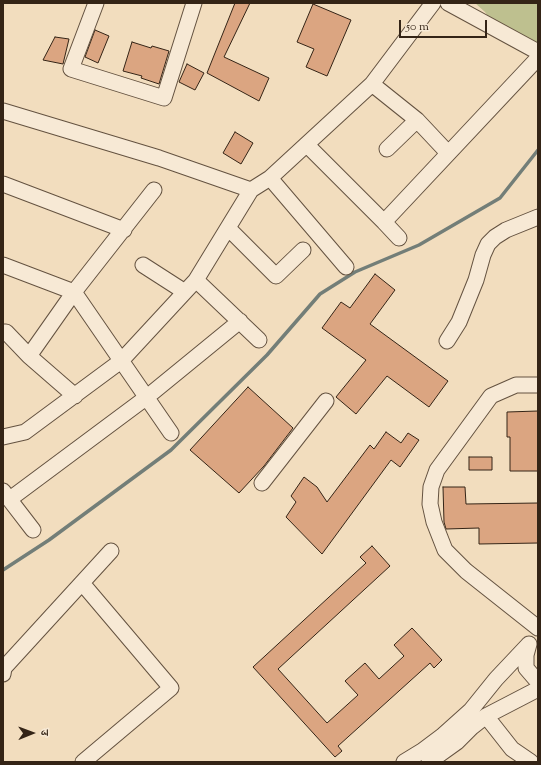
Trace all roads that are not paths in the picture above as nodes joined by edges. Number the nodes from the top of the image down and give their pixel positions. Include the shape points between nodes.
1 (96, 3) edge
2 (194, 3) edge
3 (433, 3) edge
4 (448, 3) edge
5 (538, 52) edge
6 (538, 58) edge
7 (372, 84) junction
8 (3, 111) edge
9 (417, 120) junction
10 (307, 145) junction
11 (387, 149) dead end
12 (448, 153) junction
13 (270, 178) junction
14 (3, 184) edge
15 (154, 190) dead end
16 (251, 190) junction
17 (538, 217) edge
18 (384, 222) junction
19 (228, 228) junction
20 (124, 230) junction
21 (399, 238) dead end
22 (303, 250) dead end
23 (3, 265) edge
24 (143, 265) dead end
25 (346, 267) dead end
26 (196, 280) junction
27 (74, 292) junction
28 (186, 292) junction
29 (240, 321) junction
30 (3, 332) edge
31 (259, 340) dead end
32 (447, 341) dead end
33 (29, 356) junction
34 (121, 361) junction
35 (538, 385) edge
36 (75, 396) junction
37 (146, 397) junction
38 (326, 401) dead end
39 (171, 433) dead end
40 (3, 437) edge
41 (262, 483) dead end
42 (6, 495) edge
43 (33, 530) dead end
44 (111, 551) dead end
45 (82, 583) junction
46 (538, 628) edge
47 (534, 638) edge
48 (3, 674) edge
49 (538, 682) edge
50 (538, 689) edge
51 (486, 716) junction
52 (83, 762) edge
53 (404, 762) edge
54 (429, 762) edge
55 (531, 762) edge

1 - 2 street via 72,69 164,98
3 - 7 street
4 - 5 street
6 - 12 street
7 - 9 street
7 - 10 street
8 - 16 street via 159,158
9 - 11 street
9 - 12 street
10 - 13 street
10 - 18 street
12 - 18 street
13 - 16 street
13 - 25 street
14 - 20 street
15 - 20 street
16 - 19 street
17 - 32 street via 506,230 488,244 459,322
18 - 21 street
19 - 22 street via 276,276
19 - 26 street
20 - 27 street
23 - 27 street
24 - 28 street
26 - 28 street
26 - 29 street
27 - 33 street
27 - 34 street
28 - 34 street
29 - 31 street
29 - 37 street
30 - 33 street via 6,332
33 - 36 street
34 - 36 street
34 - 37 street
35 - 46 street via 516,385 491,396 437,470 431,487 430,504 445,550 466,571
36 - 40 street via 25,432
37 - 39 street
37 - 42 street
38 - 41 street
42 - 43 street
44 - 45 street
45 - 48 street via 4,668
45 - 52 street via 171,688
47 - 49 street via 526,655 526,668
47 - 53 street via 470,710 442,736
50 - 51 street
51 - 54 street via 457,742
51 - 55 street via 512,749

